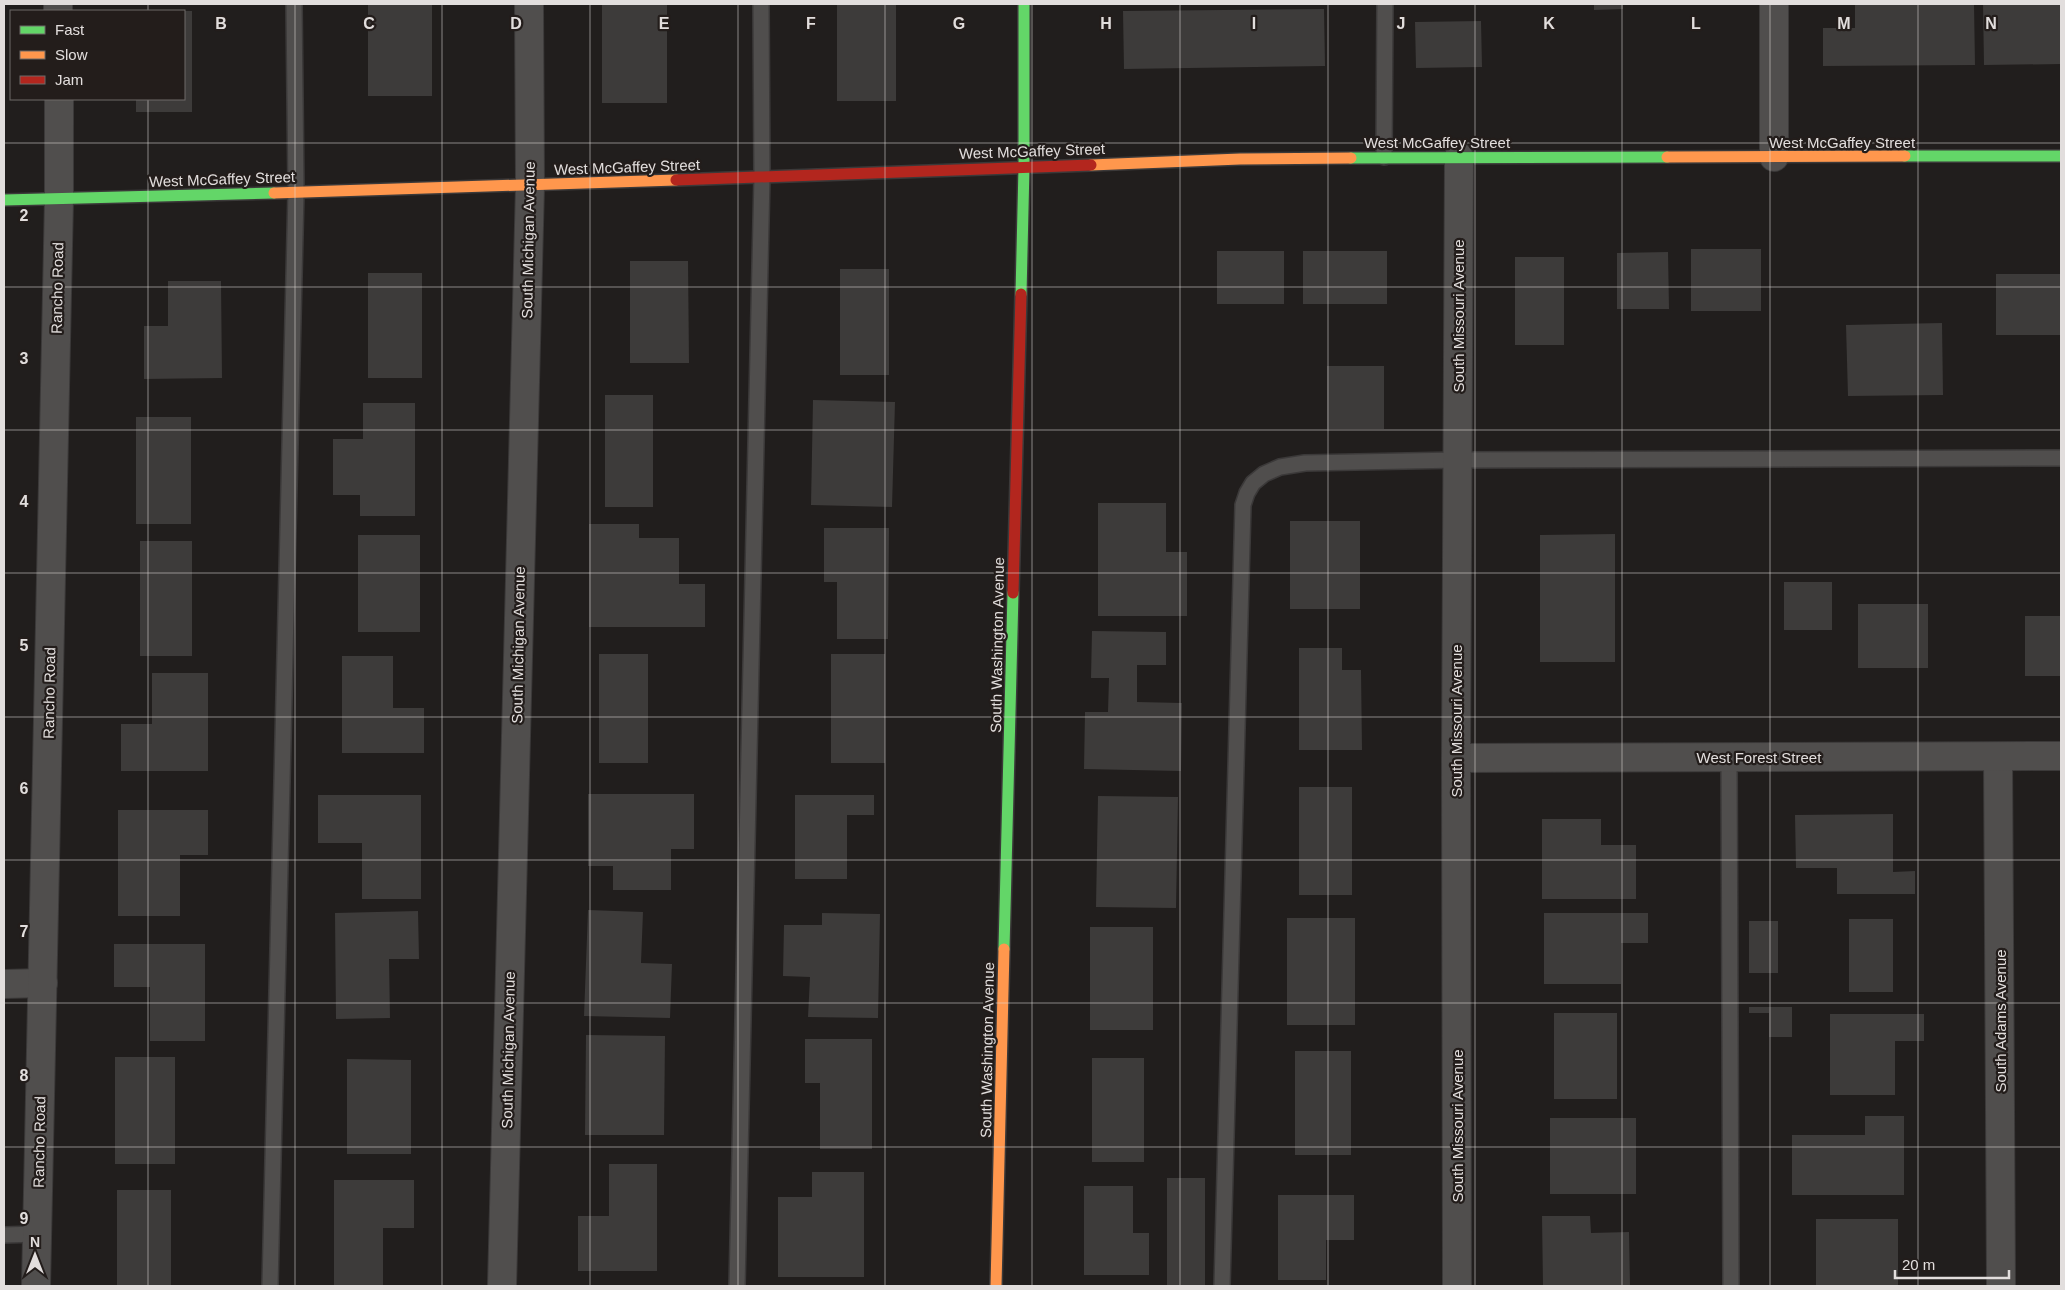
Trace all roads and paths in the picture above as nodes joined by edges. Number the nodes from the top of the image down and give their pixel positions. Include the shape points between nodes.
1 (294, 4) edge
2 (529, 4) edge
3 (761, 4) edge
4 (1024, 4) edge
5 (1385, 4) edge
6 (1774, 4) edge
7 (59, 100) edge
8 (1459, 156) junction
9 (2061, 156) edge
10 (1384, 157) junction
11 (1774, 157) junction
12 (1024, 167) junction
13 (762, 177) junction
14 (530, 186) junction
15 (296, 192) junction
16 (59, 199) junction
17 (4, 200) edge
18 (2061, 458) edge
19 (1457, 460) junction
20 (1998, 756) junction
21 (2061, 756) edge
22 (1728, 757) junction
23 (1456, 758) junction
24 (43, 983) junction
25 (4, 984) edge
26 (37, 1234) junction
27 (4, 1235) edge
28 (36, 1286) edge
29 (270, 1286) edge
30 (502, 1286) edge
31 (737, 1286) edge
32 (996, 1286) edge
33 (1222, 1286) edge
34 (1457, 1286) edge
35 (1731, 1286) edge
36 (2002, 1286) edge

1 - 15 lane
2 - 14 street, South Michigan Avenue
3 - 13 lane
4 - 12 main road, South Washington Avenue
5 - 10 lane
6 - 11 street
7 - 16 street, Rancho Road
8 - 10 main road, West McGaffey Street
8 - 11 main road, West McGaffey Street
8 - 19 street, South Missouri Avenue
9 - 11 main road, West McGaffey Street
10 - 12 main road, West McGaffey Street
12 - 13 main road, West McGaffey Street
12 - 32 main road, South Washington Avenue
13 - 14 main road, West McGaffey Street
13 - 31 lane
14 - 15 main road, West McGaffey Street
14 - 30 street, South Michigan Avenue
15 - 16 main road, West McGaffey Street
15 - 29 lane
16 - 17 main road, West McGaffey Street
16 - 24 street, Rancho Road
18 - 19 lane
19 - 23 street, South Missouri Avenue
19 - 33 lane via 1306,463 1280,467 1253,482 1243,505
20 - 21 street, West Forest Street
20 - 22 street, West Forest Street
20 - 36 street, South Adams Avenue
22 - 23 street, West Forest Street
22 - 35 lane
23 - 34 street, South Missouri Avenue
24 - 25 street
24 - 26 street, Rancho Road
26 - 27 lane
26 - 28 street, Rancho Road

